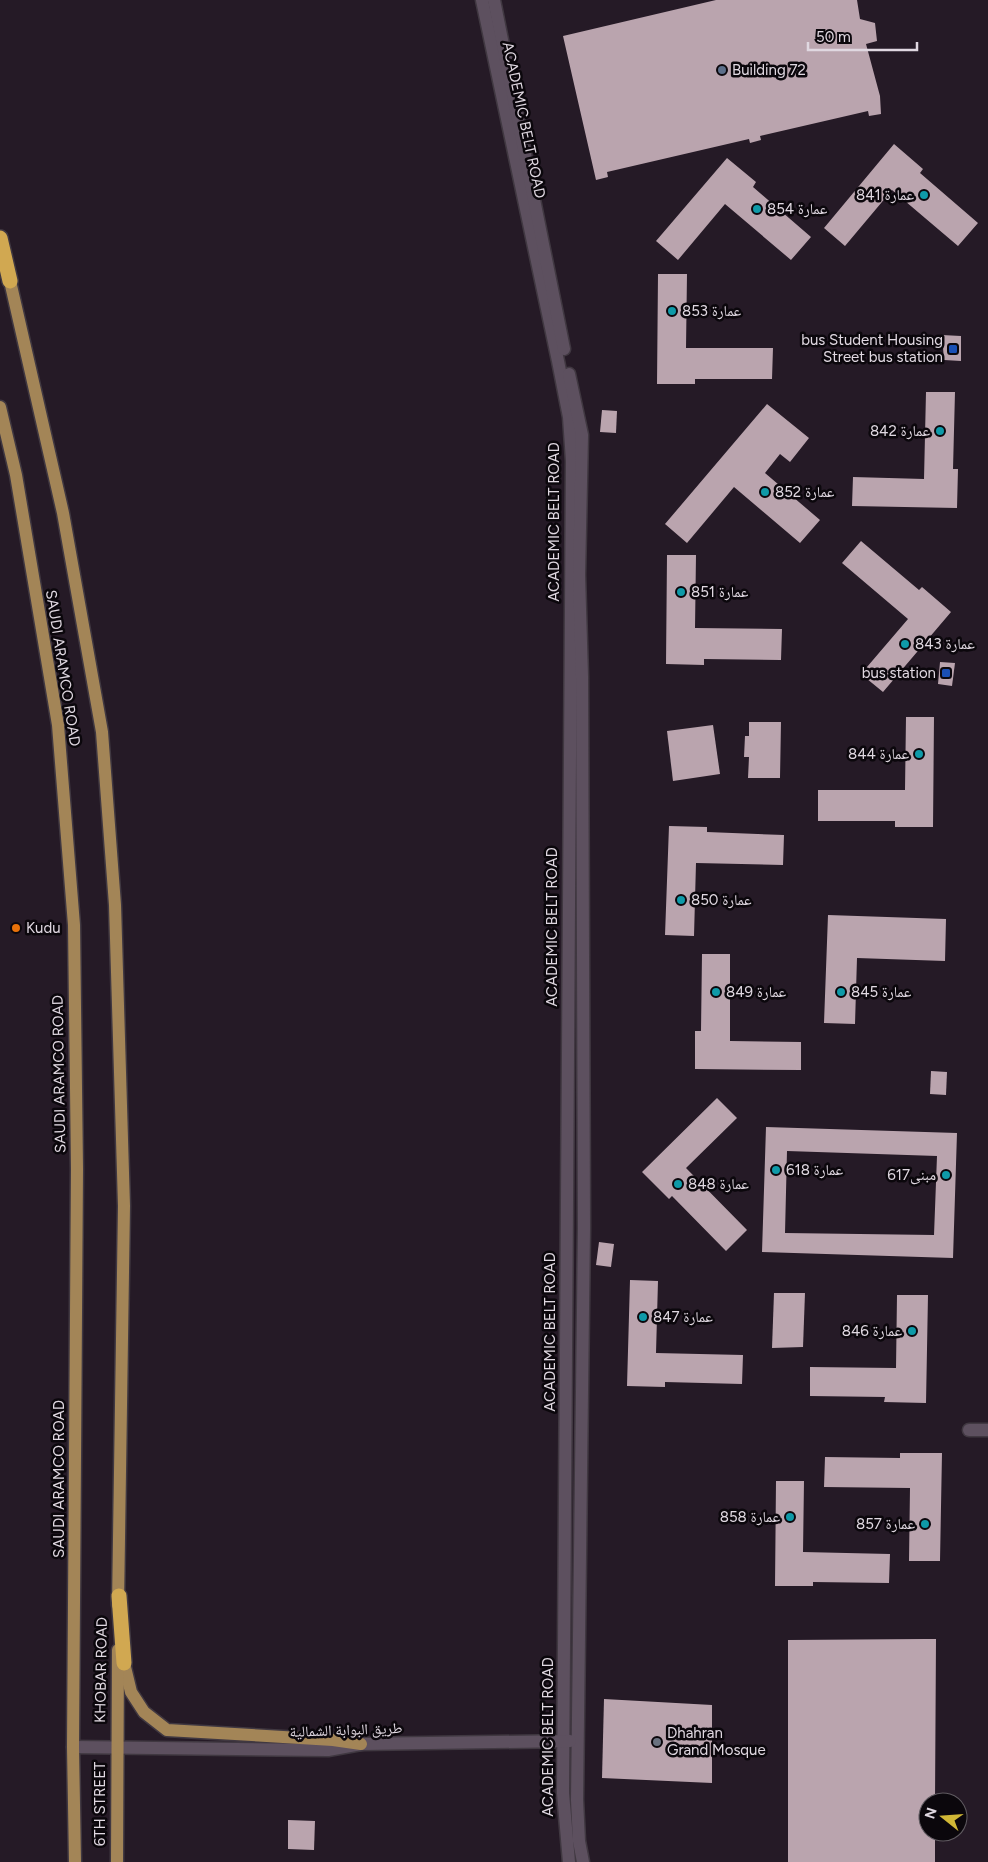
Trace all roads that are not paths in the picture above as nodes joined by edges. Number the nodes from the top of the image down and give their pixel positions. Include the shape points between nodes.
1 (482, 0) edge
2 (494, 0) edge
3 (0, 238) edge
4 (0, 249) edge
5 (10, 281) junction
6 (0, 407) edge
7 (969, 1430) dead end
8 (988, 1430) edge
9 (119, 1596) junction
10 (124, 1662) joint
11 (564, 1741) junction
12 (578, 1741) junction
13 (361, 1744) junction
14 (116, 1746) junction
15 (73, 1747) junction
16 (75, 1862) edge
17 (117, 1862) edge
18 (569, 1862) edge
19 (583, 1862) edge

1 - 11 street, ACADEMIC BELT ROAD via 562,380 572,461
2 - 12 street, ACADEMIC BELT ROAD via 582,435 579,575 584,1228
3 - 5 highway
4 - 5 highway
5 - 9 main road, SAUDI ARAMCO ROAD via 63,513 102,732 115,905 124,1206
6 - 15 main road, SAUDI ARAMCO ROAD via 16,475 58,725 74,925 77,1169
7 - 8 street
9 - 10 highway
9 - 14 main road, KHOBAR ROAD
10 - 13 main road via 131,1692 144,1712 168,1730
11 - 12 street, طريق البوابة الشمالية
11 - 13 street, طريق البوابة الشمالية
11 - 18 street, ACADEMIC BELT ROAD via 565,1832
12 - 19 street, ACADEMIC BELT ROAD via 579,1841
13 - 14 street, طريق البوابة الشمالية via 328,1750
14 - 15 street, طريق البوابة الشمالية
14 - 17 main road, 6TH STREET
15 - 16 main road, 6TH STREET

